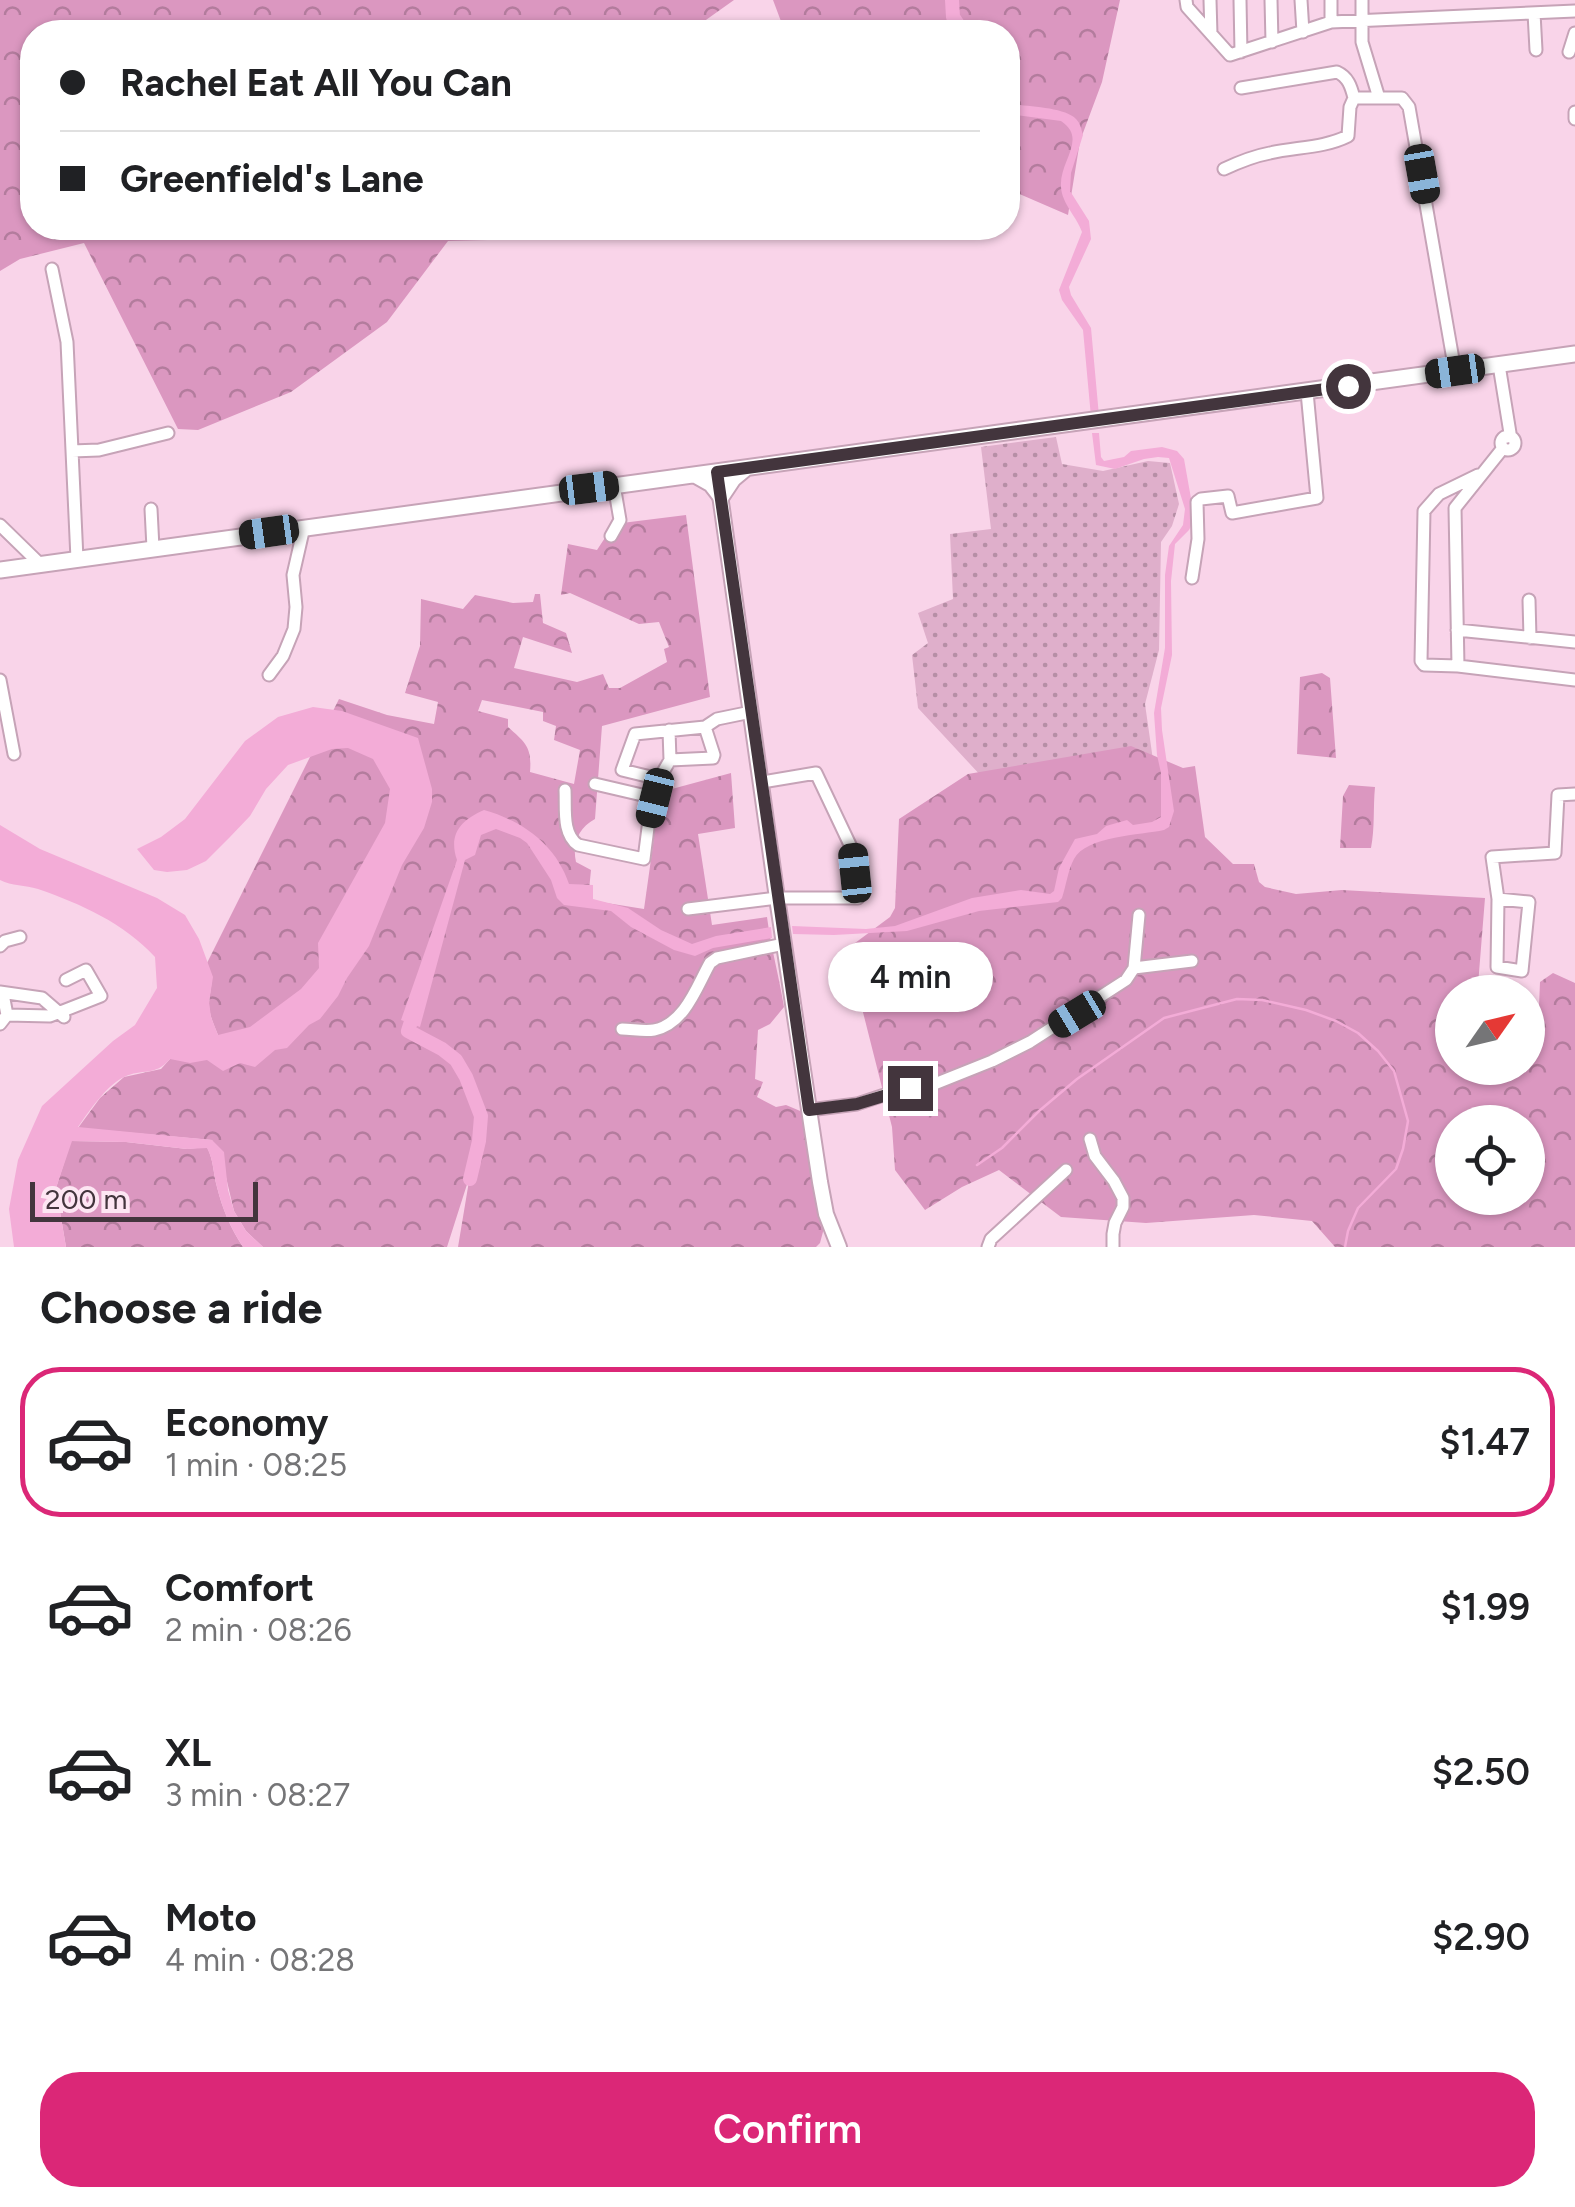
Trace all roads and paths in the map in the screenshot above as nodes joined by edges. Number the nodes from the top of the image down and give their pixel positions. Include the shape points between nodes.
1 (1186, 0) edge
2 (1210, 0) edge
3 (1240, 0) edge
4 (1271, 0) edge
5 (1301, 0) edge
6 (1331, 0) edge
7 (1362, 0) edge
8 (1575, 11) edge
9 (1534, 13) junction
10 (1362, 19) junction
11 (1331, 22) junction
12 (1303, 32) junction
13 (1575, 33) edge
14 (1211, 34) junction
15 (1272, 42) junction
16 (1536, 50) dead end
17 (1241, 52) junction
18 (1569, 52) dead end
19 (1241, 88) dead end
20 (1354, 98) junction
21 (1378, 98) junction
22 (1224, 169) dead end
23 (52, 269) dead end
24 (1575, 354) edge
25 (1500, 365) junction
26 (1455, 371) junction
27 (1307, 392) junction
28 (168, 433) dead end
29 (72, 451) junction
30 (746, 468) junction
31 (717, 472) junction
32 (1482, 473) junction
33 (696, 475) junction
34 (614, 485) junction
35 (720, 496) junction
36 (151, 509) dead end
37 (0, 525) edge
38 (304, 527) junction
39 (612, 536) dead end
40 (153, 548) junction
41 (77, 559) junction
42 (40, 564) junction
43 (0, 570) edge
44 (1192, 578) dead end
45 (1530, 600) dead end
46 (1457, 630) junction
47 (1530, 638) junction
48 (1575, 642) edge
49 (1458, 666) junction
50 (269, 675) dead end
51 (0, 680) edge
52 (1575, 680) edge
53 (751, 712) junction
54 (706, 727) junction
55 (669, 730) junction
56 (14, 754) dead end
57 (670, 760) junction
58 (659, 779) junction
59 (762, 782) junction
60 (595, 784) dead end
61 (564, 790) dead end
62 (1575, 794) edge
63 (655, 798) junction
64 (777, 898) junction
65 (1498, 899) junction
66 (688, 909) dead end
67 (1139, 916) dead end
68 (20, 937) dead end
69 (783, 942) junction
70 (0, 946) edge
71 (1192, 962) dead end
72 (1134, 968) junction
73 (66, 980) dead end
74 (2, 993) edge
75 (63, 1016) junction
76 (4, 1020) edge
77 (622, 1029) dead end
78 (809, 1110) junction
79 (1090, 1139) dead end
80 (1066, 1170) dead end
81 (831, 1246) edge
82 (988, 1247) edge
83 (1113, 1247) edge

1 - 14 street
2 - 14 street
3 - 17 street
4 - 15 street
5 - 12 street
6 - 11 street
7 - 10 street
8 - 9 street
9 - 10 street
9 - 16 street
10 - 11 street
10 - 21 street
11 - 12 street
12 - 15 street
13 - 18 street
14 - 17 street via 1230,56
15 - 17 street
19 - 20 street via 1337,72
20 - 21 street
20 - 22 street via 1348,136 1338,142 1272,152
21 - 26 street via 1402,98 1409,107
23 - 29 street via 67,342
24 - 25 highway
25 - 26 highway
25 - 32 street via 1510,433
26 - 27 highway
27 - 30 highway
27 - 44 street via 1317,498 1232,513 1228,496 1201,498
28 - 29 street
29 - 41 street
30 - 31 highway
30 - 35 highway
31 - 33 highway
31 - 35 main road
32 - 46 street via 1455,508
32 - 49 street via 1439,494 1424,511 1421,661
33 - 34 highway
33 - 35 highway
34 - 38 highway
34 - 39 street via 620,520
35 - 53 main road
36 - 40 street
37 - 42 street
38 - 40 highway
38 - 50 street via 293,575 294,628
40 - 41 highway
41 - 42 highway
42 - 43 highway
45 - 47 street
46 - 47 street
46 - 49 street
47 - 48 street
49 - 52 street
51 - 56 street
53 - 54 street
53 - 59 main road
54 - 55 street
54 - 57 street via 712,758
55 - 57 street
55 - 58 street via 635,734 622,770
57 - 58 street
58 - 63 street
59 - 64 main road
59 - 64 street via 816,773 852,849 858,898
60 - 63 street
61 - 63 street via 571,841 644,859
62 - 65 street via 1558,794 1556,853 1492,857
64 - 66 street
64 - 69 main road
65 - 65 street via 1529,902 1522,970 1497,967
67 - 72 street
68 - 70 street
69 - 77 street via 710,963 671,1024
69 - 78 main road
71 - 72 street
72 - 78 street via 1077,1014 992,1061 937,1083
73 - 75 street via 86,970 101,996
74 - 75 street via 42,998
74 - 76 street
75 - 76 street
78 - 81 main road
79 - 83 street via 1123,1198
80 - 82 street

